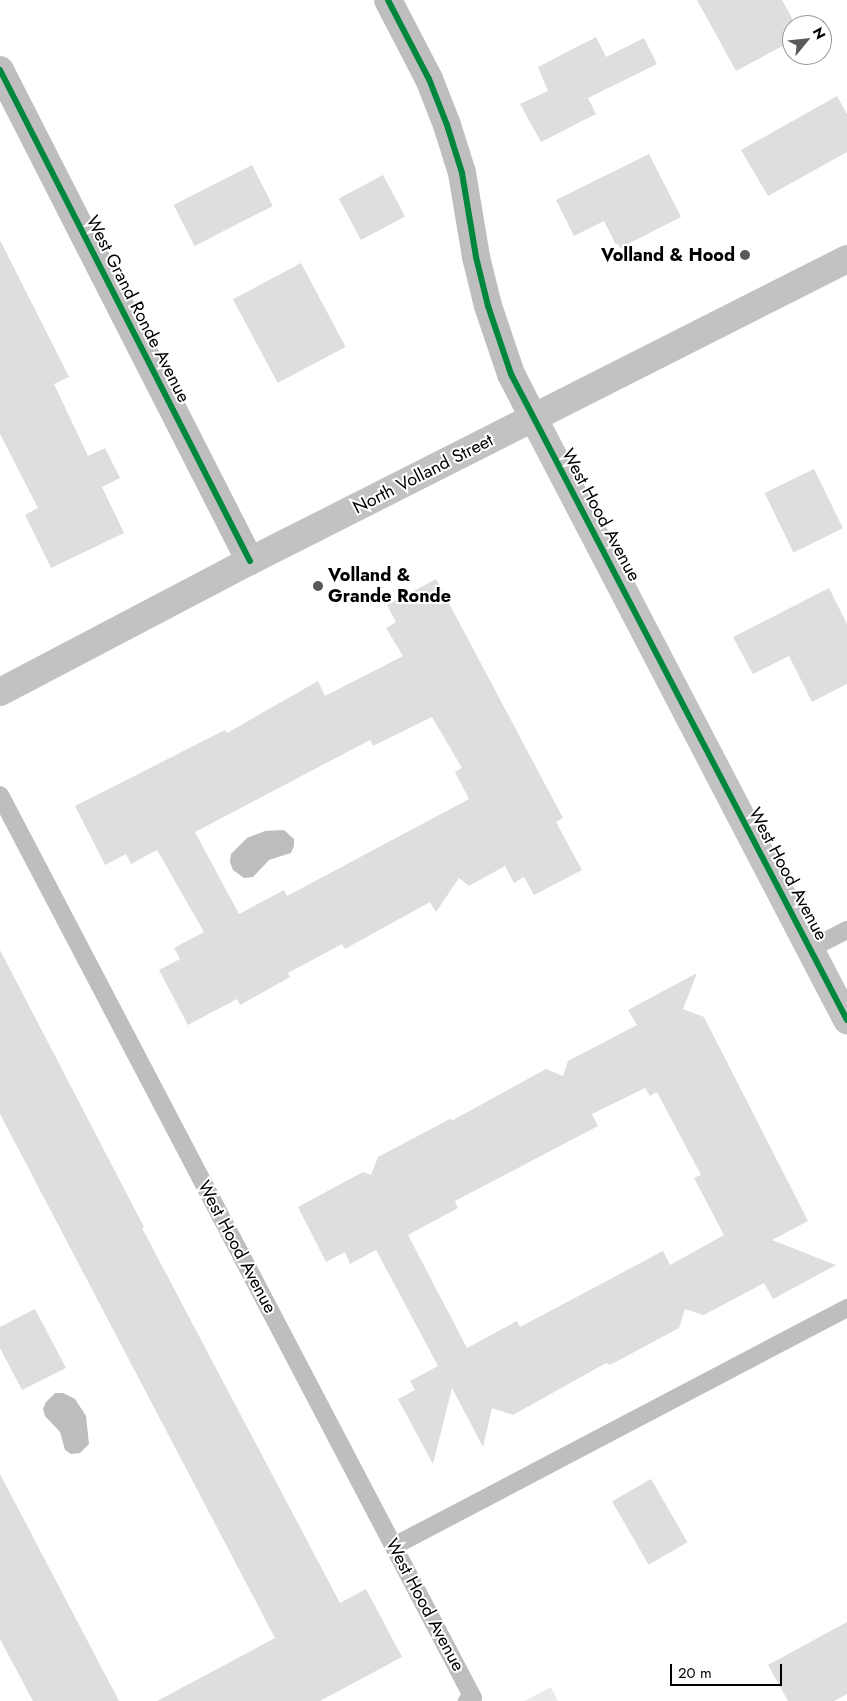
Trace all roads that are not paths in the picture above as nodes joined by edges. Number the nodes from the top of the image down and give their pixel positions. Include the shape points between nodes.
1 (388, 0) edge
2 (0, 70) edge
3 (847, 258) edge
4 (534, 419) junction
5 (250, 561) junction
6 (0, 692) edge
7 (0, 796) edge
8 (847, 930) edge
9 (810, 950) junction
10 (847, 1020) edge
11 (847, 1308) edge
12 (394, 1546) junction
13 (470, 1699) edge

1 - 4 street, West Hood Avenue via 447,125 462,173 476,258 488,306 511,374
2 - 5 street, West Grand Ronde Avenue
3 - 4 main road, North Volland Street
4 - 5 main road, North Volland Street
4 - 9 main road, West Hood Avenue
5 - 6 main road, North Volland Street
7 - 12 lane, West Hood Avenue
8 - 9 lane
9 - 10 main road, West Hood Avenue
11 - 12 lane
12 - 13 lane, West Hood Avenue

